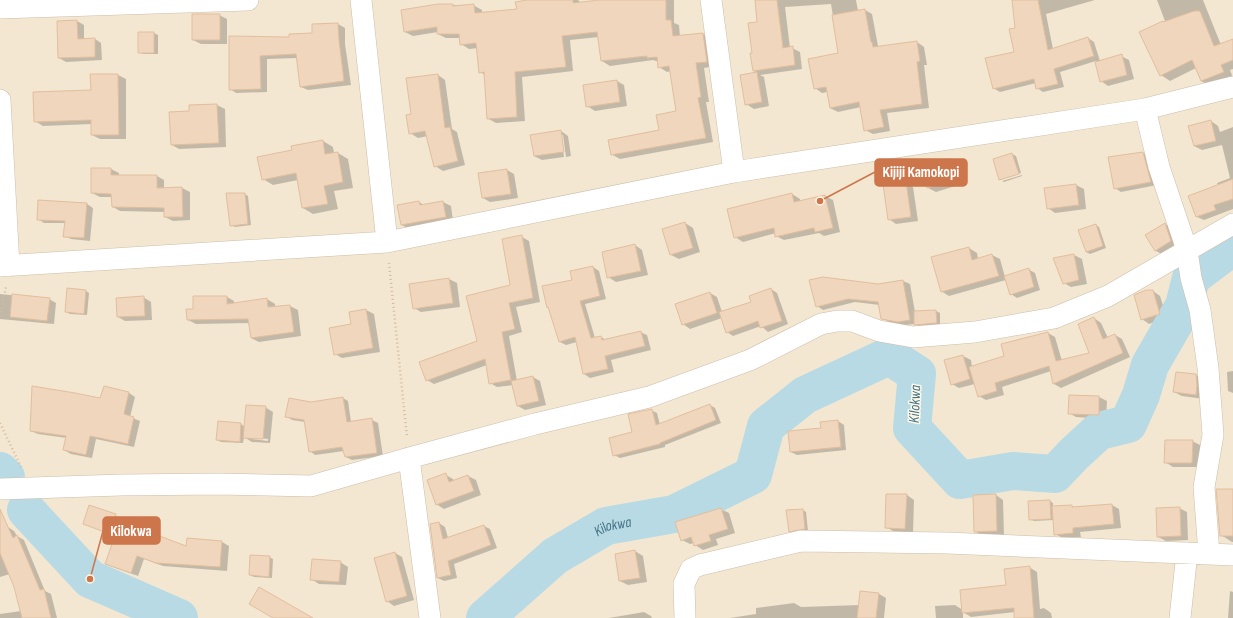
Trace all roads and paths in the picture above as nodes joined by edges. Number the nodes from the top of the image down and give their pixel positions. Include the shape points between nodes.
1 (248, 0) edge
2 (361, 0) edge
3 (711, 0) edge
4 (0, 8) edge
5 (1233, 87) edge
6 (0, 100) edge
7 (1145, 109) junction
8 (734, 172) junction
9 (1233, 224) edge
10 (387, 242) junction
11 (1188, 250) junction
12 (4, 266) edge
13 (0, 316) edge
14 (0, 423) edge
15 (409, 458) junction
16 (30, 487) junction
17 (0, 489) edge
18 (1187, 553) junction
19 (1208, 554) junction
20 (1233, 555) edge
21 (430, 618) edge
22 (685, 618) edge
23 (1180, 618) edge

1 - 4 street
2 - 10 street
3 - 8 street
5 - 7 street
6 - 12 street
7 - 8 street
7 - 11 street via 1159,167
8 - 10 street
9 - 11 street
10 - 12 street
10 - 15 path
11 - 15 street via 1108,296 1054,318 975,332 913,337 879,331 852,321 821,324 750,360 649,397
11 - 19 street via 1208,368 1213,435 1204,487
12 - 13 path via 4,301
14 - 16 path
15 - 16 street via 311,486 218,484
15 - 21 street
16 - 17 street
18 - 19 street
18 - 22 street via 947,543 802,541 691,569 684,584
18 - 23 street
19 - 20 street

